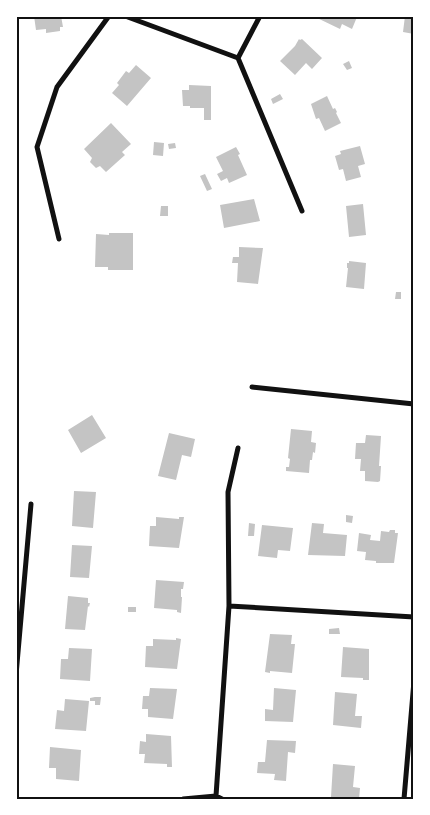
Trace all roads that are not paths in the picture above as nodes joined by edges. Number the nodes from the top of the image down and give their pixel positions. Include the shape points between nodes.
1 (110, 16) edge
2 (125, 16) edge
3 (260, 16) edge
4 (238, 58) junction
5 (302, 210) dead end
6 (59, 239) dead end
7 (252, 387) dead end
8 (414, 404) edge
9 (238, 448) dead end
10 (31, 504) dead end
11 (229, 606) junction
12 (414, 617) edge
13 (16, 675) edge
14 (414, 681) edge
15 (216, 796) junction
16 (183, 799) edge
17 (222, 799) edge
18 (404, 799) edge

1 - 6 street via 57,87 38,147
2 - 4 street
3 - 4 street
4 - 5 street
7 - 8 street
9 - 11 street via 228,492
10 - 13 street
11 - 12 street
11 - 15 street
14 - 18 street
15 - 16 street
15 - 17 street

